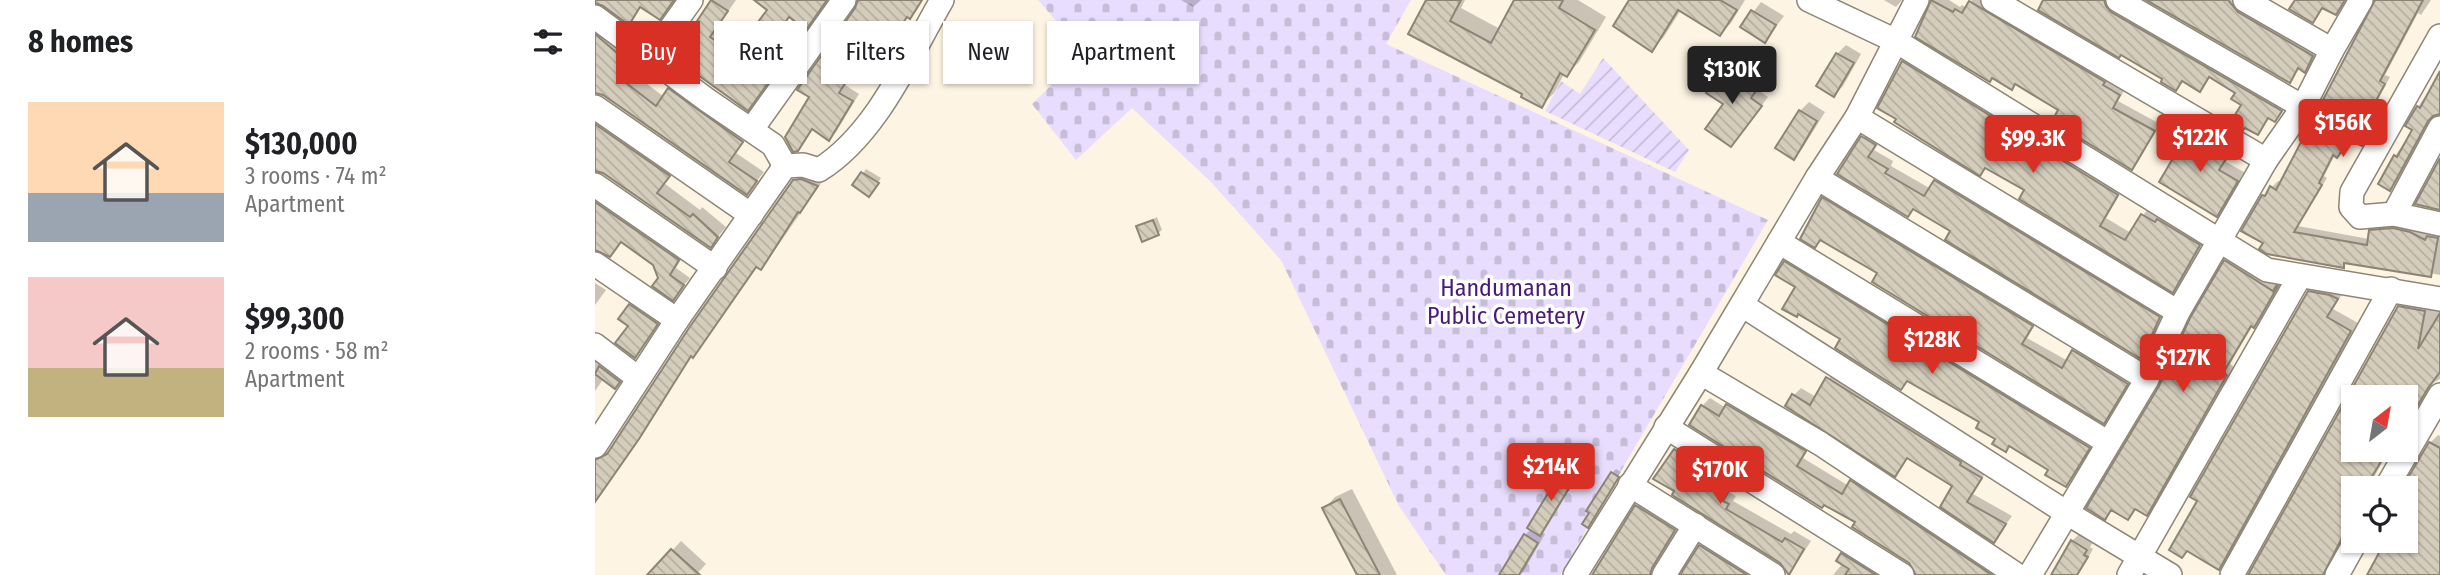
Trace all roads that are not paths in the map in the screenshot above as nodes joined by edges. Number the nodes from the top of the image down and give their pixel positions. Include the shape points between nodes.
1 (691, 0) edge
2 (845, 0) edge
3 (942, 0) edge
4 (1809, 0) edge
5 (1917, 0) edge
6 (1993, 0) edge
7 (2118, 0) edge
8 (2245, 0) edge
9 (2361, 0) edge
10 (1833, 5) edge
11 (600, 12) edge
12 (676, 21) edge
13 (616, 27) edge
14 (2440, 36) edge
15 (1896, 41) junction
16 (2332, 50) junction
17 (686, 84) edge
18 (595, 107) edge
19 (2303, 107) junction
20 (1857, 117) junction
21 (2440, 128) edge
22 (752, 129) junction
23 (2266, 160) junction
24 (785, 166) junction
25 (1817, 178) junction
26 (595, 185) edge
27 (2394, 214) junction
28 (751, 215) junction
29 (2440, 225) edge
30 (1779, 242) junction
31 (2220, 243) junction
32 (595, 264) edge
33 (715, 268) junction
34 (2300, 276) junction
35 (2391, 289) junction
36 (2440, 299) edge
37 (1741, 305) junction
38 (2178, 313) junction
39 (677, 320) junction
40 (595, 345) edge
41 (1701, 373) junction
42 (638, 378) junction
43 (2147, 379) junction
44 (2440, 395) edge
45 (1666, 427) junction
46 (599, 431) edge
47 (2107, 442) junction
48 (2393, 476) edge
49 (1630, 485) junction
50 (2067, 513) junction
51 (1695, 525) junction
52 (2349, 553) edge
53 (2135, 565) edge
54 (1743, 567) edge
55 (1575, 575) edge
56 (1664, 575) edge
57 (1773, 575) edge
58 (1902, 575) edge
59 (2017, 575) edge
60 (2030, 575) edge
61 (2170, 575) edge
62 (2232, 575) edge
63 (2337, 575) edge

1 - 12 street
2 - 22 street
3 - 24 street via 871,122 835,160 819,170
4 - 10 street
5 - 15 street
6 - 23 street
7 - 19 street
8 - 16 street
9 - 16 street
10 - 15 street
11 - 13 street
14 - 27 street via 2352,192 2351,206 2360,217
15 - 20 street
15 - 31 street
16 - 19 street
17 - 22 street
18 - 28 street
19 - 23 street
20 - 25 street
20 - 38 street
21 - 27 street
22 - 24 street via 773,145
23 - 31 street
24 - 28 street
25 - 30 street
25 - 43 street
26 - 33 street
27 - 29 street
28 - 33 street
30 - 37 street
30 - 47 street
31 - 34 street via 2267,270
31 - 38 street
32 - 39 street
33 - 39 street
34 - 35 street
34 - 53 street
35 - 36 street
35 - 62 street
37 - 41 street
37 - 50 street
38 - 43 street
39 - 42 street
40 - 42 street
41 - 45 street
41 - 59 street via 1821,444
42 - 46 street
43 - 47 street
44 - 48 street
45 - 49 street
45 - 58 street
47 - 50 street
49 - 51 street
49 - 55 street
50 - 53 street
50 - 60 street
51 - 54 street
51 - 56 street
52 - 63 street
53 - 61 street
54 - 57 street

